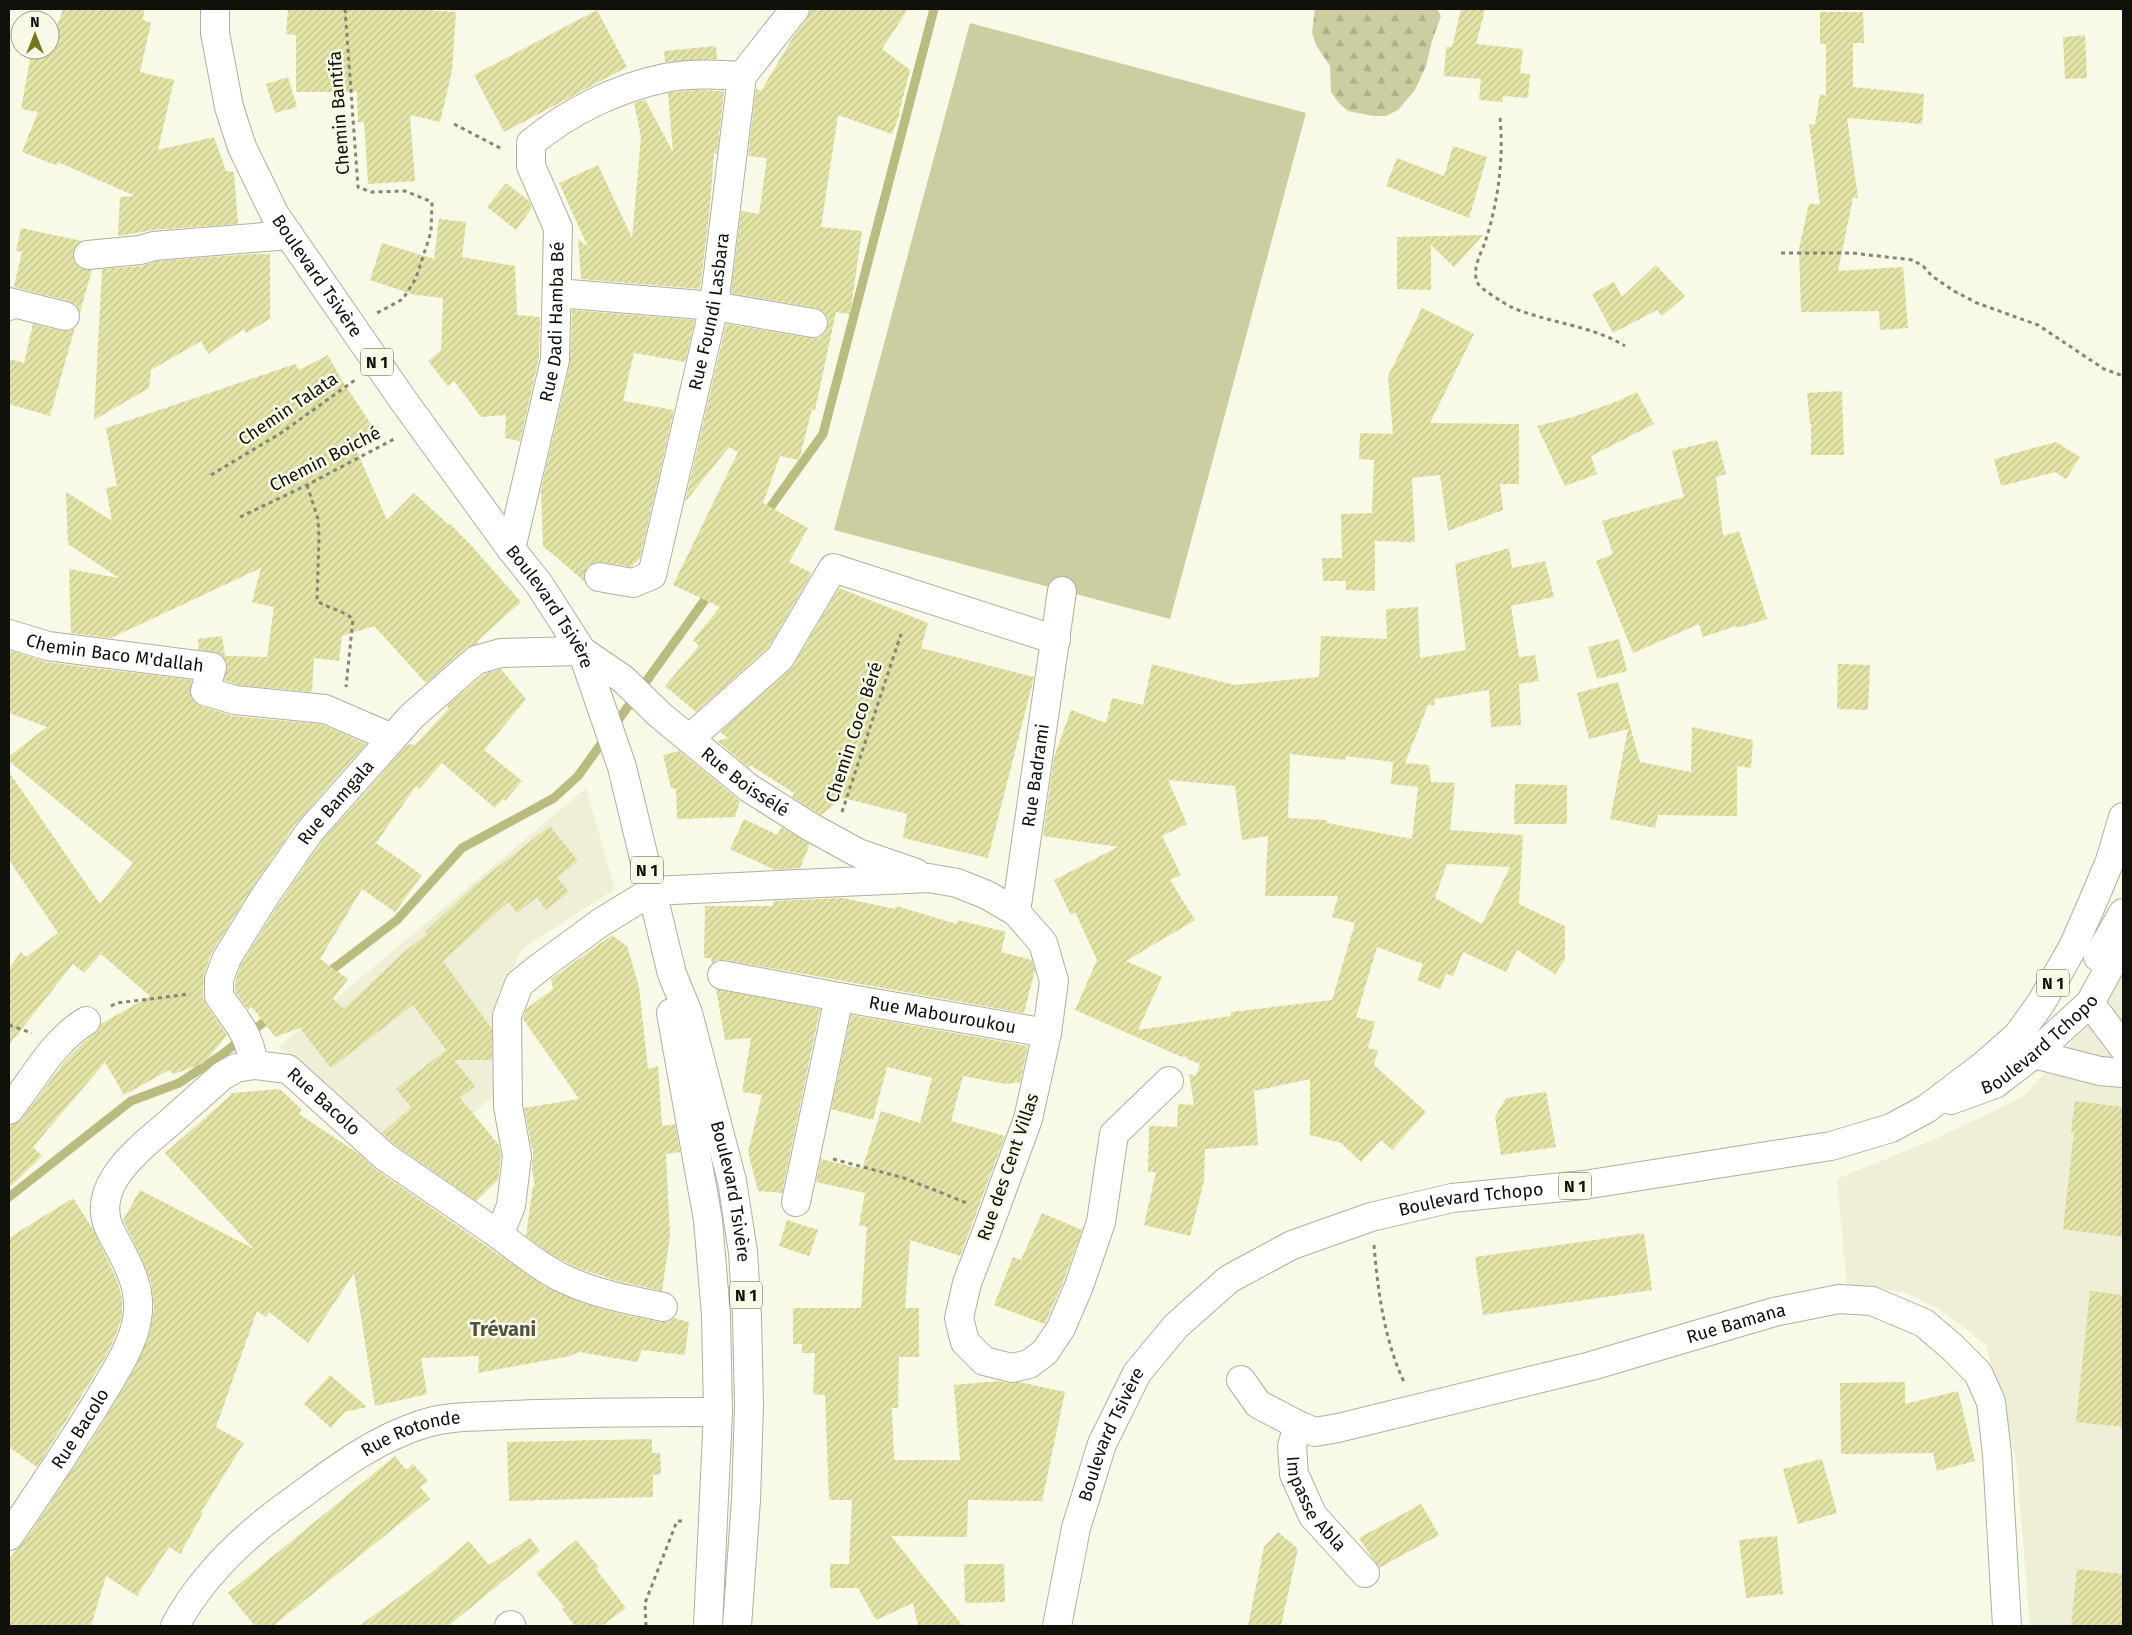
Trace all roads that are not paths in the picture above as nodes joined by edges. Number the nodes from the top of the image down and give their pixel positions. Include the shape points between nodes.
1 (215, 9) edge
2 (796, 9) edge
3 (742, 76) junction
4 (288, 235) junction
5 (88, 255) dead end
6 (557, 293) junction
7 (9, 306) edge
8 (714, 306) junction
9 (65, 316) dead end
10 (813, 323) dead end
11 (511, 549) junction
12 (599, 578) dead end
13 (1062, 591) dead end
14 (9, 634) edge
15 (1056, 640) junction
16 (582, 651) junction
17 (392, 738) junction
18 (689, 739) junction
19 (2123, 817) edge
20 (2117, 863) edge
21 (929, 878) junction
22 (652, 891) junction
23 (1016, 912) junction
24 (2123, 913) edge
25 (2123, 943) edge
26 (672, 974) junction
27 (722, 974) dead end
28 (839, 997) junction
29 (2090, 1003) junction
30 (86, 1021) road end
31 (1047, 1033) junction
32 (2123, 1047) edge
33 (2034, 1054) junction
34 (254, 1065) junction
35 (2123, 1073) edge
36 (1169, 1081) dead end
37 (1926, 1109) junction
38 (9, 1110) edge
39 (796, 1202) dead end
40 (499, 1235) junction
41 (1229, 1279) joint
42 (663, 1307) dead end
43 (748, 1366) junction
44 (1240, 1380) dead end
45 (718, 1412) junction
46 (1298, 1425) junction
47 (744, 1527) junction
48 (9, 1536) edge
49 (1365, 1573) dead end
50 (175, 1626) edge
51 (708, 1626) edge
52 (737, 1626) edge
53 (1057, 1626) edge
54 (2006, 1626) edge

1 - 4 street, Boulevard Tsivère / N 1 via 221,68 242,148 274,215
2 - 3 street
3 - 6 street, Rue Dadi Hamba Bé via 715,74 665,78 624,90 566,117 530,143 530,166 558,228
3 - 8 street, Rue Foundi Lasbara
4 - 5 street
4 - 11 street, Boulevard Tsivère / N 1
6 - 8 street
6 - 11 street, Rue Dadi Hamba Bé via 555,360
7 - 9 street via 9,302
8 - 10 street
8 - 12 street, Rue Foundi Lasbara via 652,574 633,583
11 - 16 street, Boulevard Tsivère / N 1 via 539,584
13 - 15 street, Rue Badrami
14 - 17 street, Chemin Baco M'dallah via 48,646 212,667 206,691 235,700 325,709
15 - 18 street via 833,568 780,658
15 - 23 street, Rue Badrami
16 - 17 street, Rue Bamgala via 501,653 476,660 412,716
16 - 18 street, Rue Boissélé via 623,679
16 - 22 street, Boulevard Tsivère / N 1 via 622,767
17 - 34 street, Rue Bamgala via 310,831 227,958 220,979 231,1013 250,1043
18 - 21 street, Rue Boissélé via 749,788 832,839 858,853
19 - 20 street, Boulevard Tchopo / N 1
20 - 37 street, Boulevard Tchopo / N 1 via 2073,948 2018,1035
21 - 22 street, Rue des Cent Villas
21 - 23 street, Rue des Cent Villas via 958,882
22 - 26 street, Boulevard Tsivère / N 1
22 - 40 street via 600,923 519,984 507,1016 508,1106 516,1156 511,1206
23 - 31 street, Rue des Cent Villas via 1042,943 1054,981
24 - 29 street via 2090,969 2087,978
25 - 29 street, Boulevard Tchopo / N 1
26 - 43 street, Boulevard Tsivère / N 1 via 688,1013 732,1181 742,1252
26 - 45 street, Boulevard Tsivère / N 1 via 671,1015 708,1220 716,1314
27 - 28 street, Rue Mabouroukou
28 - 31 street, Rue Mabouroukou
28 - 39 street
29 - 32 street
29 - 33 street, Boulevard Tchopo / N 1
30 - 38 street via 44,1060
31 - 36 street, Rue des Cent Villas via 1028,1119 967,1282 959,1318 965,1342 984,1361 1012,1368 1030,1364 1045,1352 1061,1328 1101,1222 1114,1134
33 - 35 street via 2100,1071
33 - 37 street, Boulevard Tchopo / N 1 via 1996,1084
34 - 40 street, Rue Bacolo via 288,1068 384,1156
34 - 48 street, Rue Bacolo via 236,1068 222,1076 126,1160 114,1180 106,1197 106,1222 133,1278 138,1297 137,1320 121,1362 50,1478
37 - 41 street, Boulevard Tchopo / N 1 via 1891,1128 1831,1146 1584,1185 1452,1198 1371,1217 1292,1245
40 - 42 street, Rue Bacolo via 560,1277 607,1295
41 - 53 street, Boulevard Tsivère / N 1 via 1176,1326 1137,1373 1128,1391 1102,1444 1079,1519
43 - 45 street
43 - 47 street, Boulevard Tsivère / N 1
44 - 46 street, Rue Bamana via 1258,1404
45 - 47 street, N 1 via 736,1427 735,1485
45 - 50 street, Rue Rotonde via 584,1412 458,1418 421,1424 357,1455 270,1517 223,1559 198,1589
45 - 51 street, Boulevard Tsivère / N 1
46 - 49 street, Impasse Abla via 1292,1446 1294,1474 1314,1516
46 - 54 street, Rue Bamana via 1315,1432 1338,1428 1591,1366 1784,1310 1839,1299 1872,1301 1924,1323 1952,1346 1978,1373 1991,1402 1997,1454
47 - 52 street, Boulevard Tsivère / N 1

